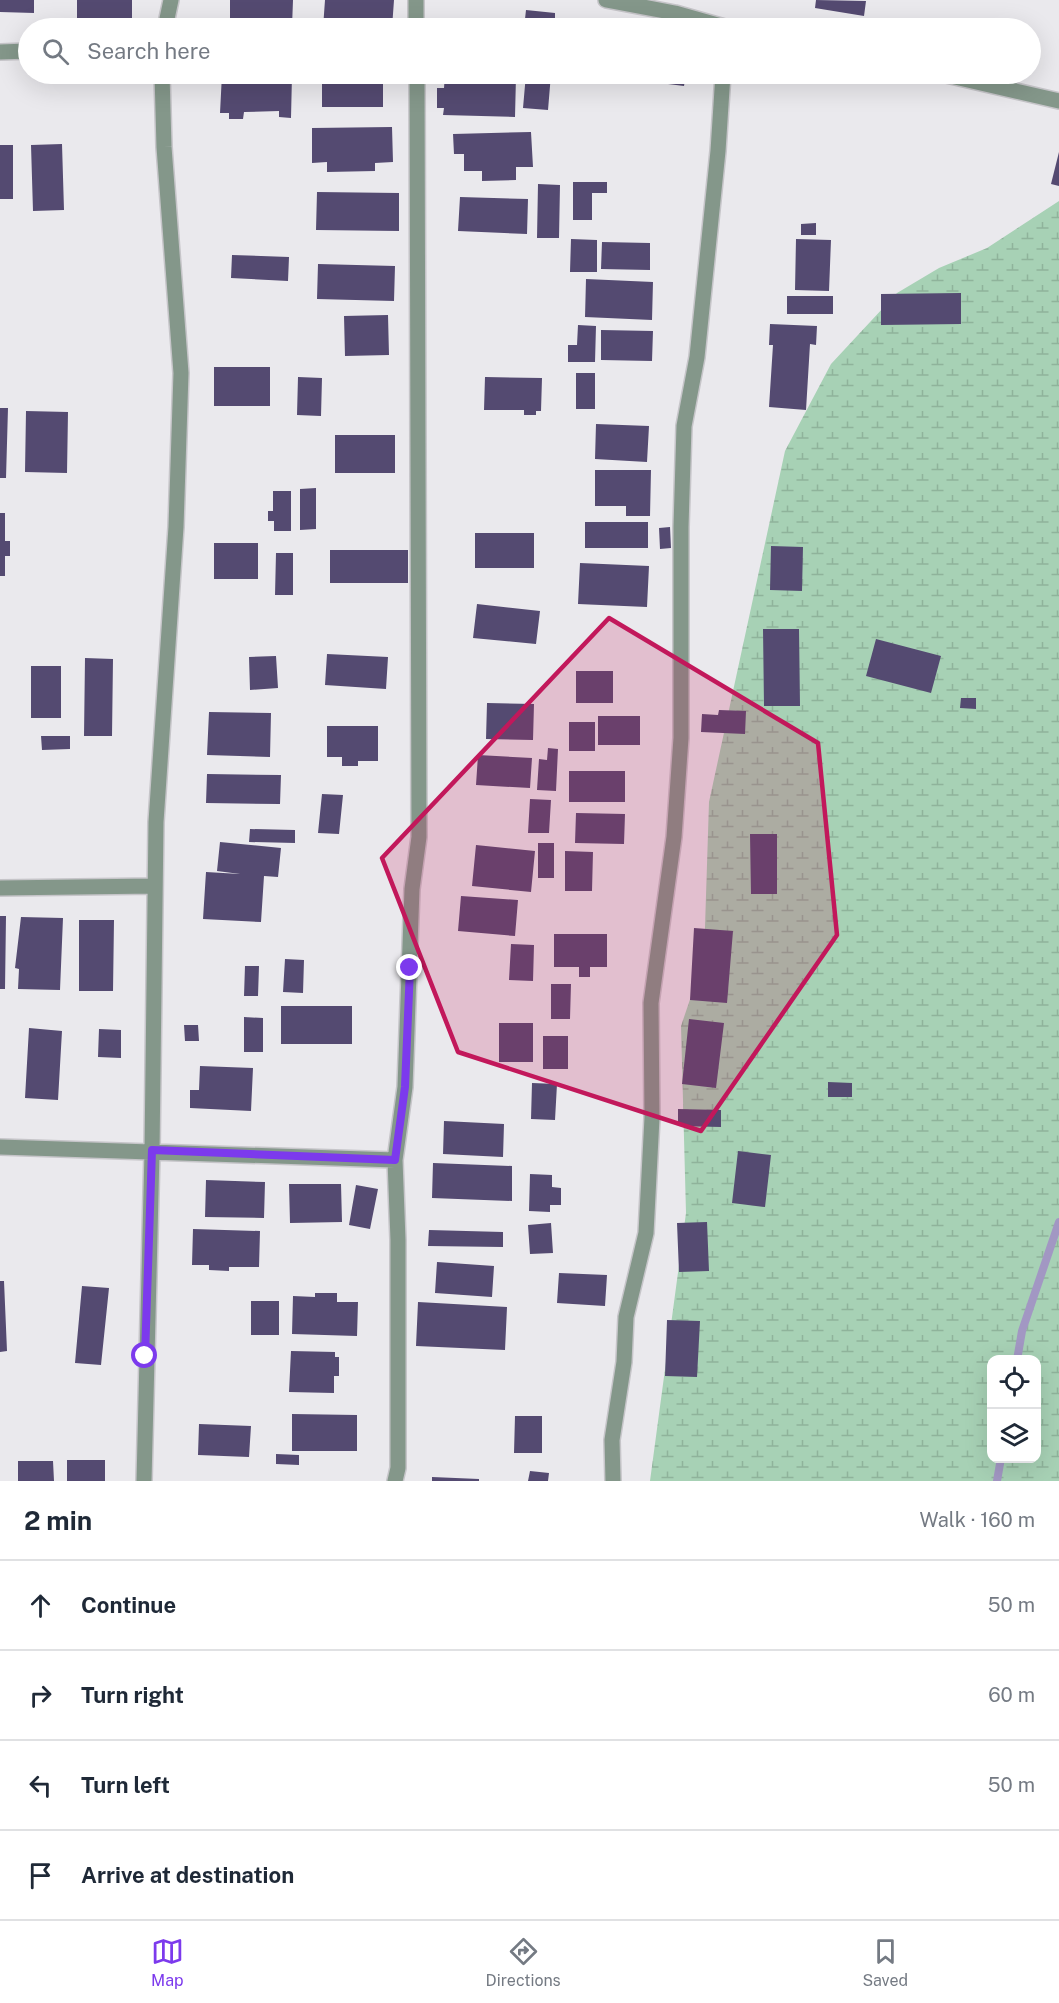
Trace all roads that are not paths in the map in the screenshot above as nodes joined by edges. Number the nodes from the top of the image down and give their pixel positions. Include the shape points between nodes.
1 (171, 0) edge
2 (416, 0) edge
3 (606, 0) edge
4 (677, 6) edge
5 (167, 18) edge
6 (416, 18) edge
7 (704, 18) edge
8 (18, 51) edge
9 (0, 52) edge
10 (162, 84) edge
11 (417, 84) edge
12 (722, 84) edge
13 (985, 84) edge
14 (1059, 101) edge
15 (154, 886) junction
16 (0, 888) edge
17 (0, 1147) edge
18 (152, 1150) junction
19 (395, 1160) junction
20 (144, 1481) edge
21 (395, 1481) edge
22 (613, 1481) edge

1 - 5 street
2 - 6 street
3 - 4 street
4 - 7 street
8 - 9 street
10 - 15 street via 181,373 176,527
11 - 19 street via 419,837 412,889 405,1087
12 - 22 street via 697,357 684,426 681,738 674,837 651,1003 652,1118 646,1233 626,1317 624,1362 612,1440
13 - 14 street
15 - 16 street
15 - 18 street
17 - 18 street
18 - 19 street
18 - 20 street
19 - 21 street

